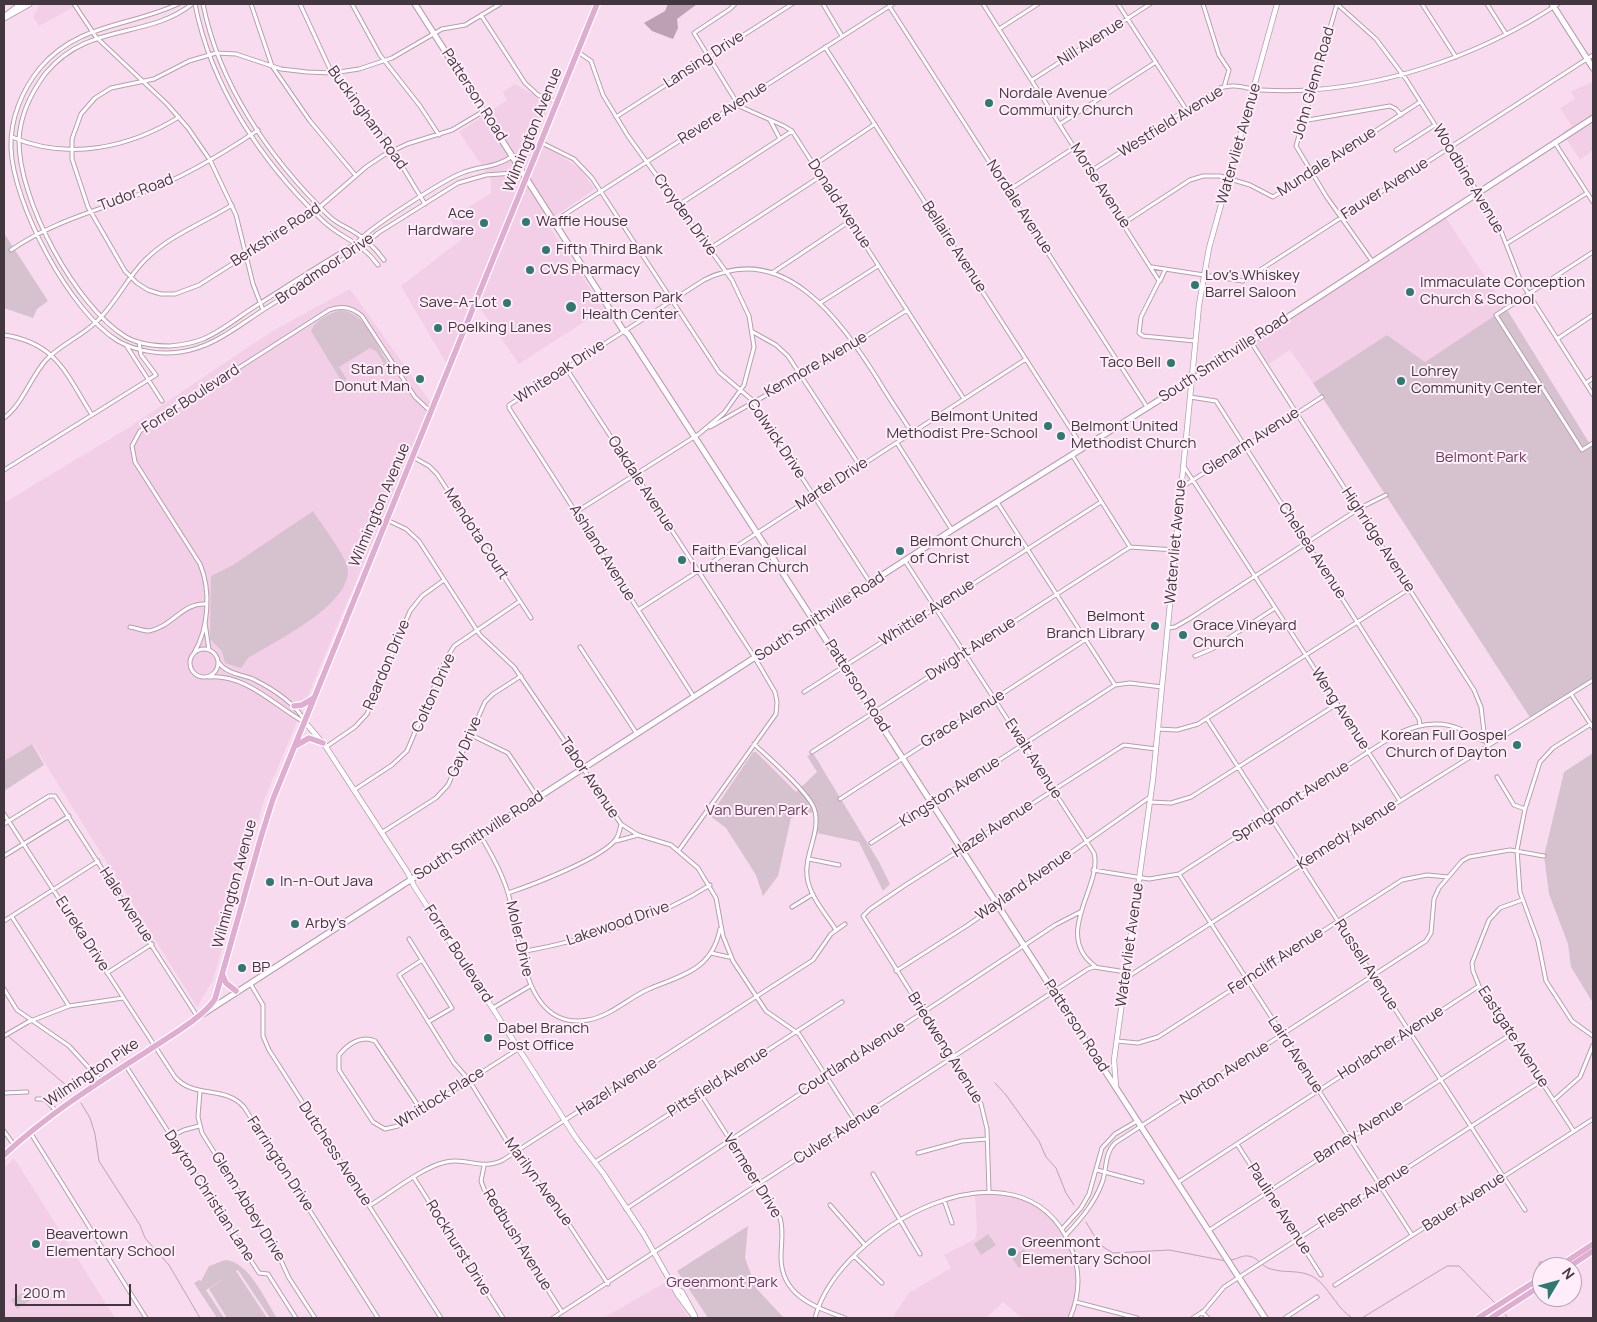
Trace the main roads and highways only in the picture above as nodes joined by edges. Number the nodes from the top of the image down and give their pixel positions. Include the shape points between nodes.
1 (21, 4) edge
2 (29, 4) edge
3 (415, 4) edge
4 (597, 4) edge
5 (1555, 5) edge
6 (4, 18) edge
7 (1593, 68) edge
8 (1593, 118) edge
9 (526, 179) junction
10 (816, 620) junction
11 (315, 696) junction
12 (294, 706) road end
13 (324, 745) road end
14 (295, 746) junction
15 (223, 975) junction
16 (236, 991) junction
17 (198, 1016) junction
18 (4, 1155) edge
19 (1593, 1244) edge
20 (1593, 1251) edge
21 (1573, 1257) edge
22 (1582, 1258) edge
23 (1532, 1284) edge
24 (1532, 1292) edge
25 (1498, 1309) junction
26 (1265, 1318) edge
27 (1478, 1318) edge
28 (1491, 1318) edge

1 - 6 main road
2 - 6 main road
3 - 9 main road, Patterson Road
4 - 9 main road, Wilmington Avenue
5 - 7 main road
8 - 10 main road, South Smithville Road
9 - 10 main road, Patterson Road
9 - 11 main road, Wilmington Avenue
10 - 16 main road, South Smithville Road
10 - 26 main road, Patterson Road
11 - 12 main road via 302,705
11 - 14 main road, Wilmington Avenue
13 - 14 main road via 309,738
14 - 15 main road, Wilmington Avenue via 262,833
15 - 16 main road via 226,983
15 - 17 main road, Wilmington Avenue via 215,999
16 - 17 main road, South Smithville Road
17 - 18 main road, Wilmington Pike via 56,1111
19 - 21 main road
20 - 22 main road
23 - 25 main road
24 - 25 main road
25 - 27 main road
25 - 28 main road

